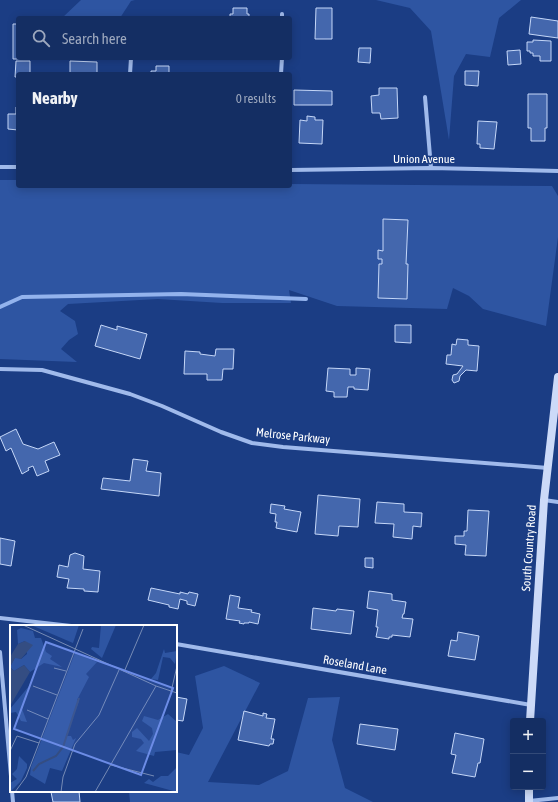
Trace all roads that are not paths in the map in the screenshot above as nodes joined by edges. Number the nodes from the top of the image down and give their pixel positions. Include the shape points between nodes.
1 (131, 60) edge
2 (282, 60) edge
3 (130, 72) edge
4 (281, 72) edge
5 (425, 97) dead end
6 (0, 167) edge
7 (16, 167) edge
8 (431, 168) junction
9 (292, 170) edge
10 (558, 171) edge
11 (0, 369) edge
12 (558, 377) edge
13 (548, 468) junction
14 (544, 500) junction
15 (558, 502) edge
16 (0, 618) edge
17 (62, 625) edge
18 (177, 644) edge
19 (0, 652) edge
20 (530, 705) junction
21 (530, 718) edge
22 (10, 765) edge
23 (530, 790) edge
24 (12, 792) edge
25 (558, 798) edge
26 (13, 802) edge
27 (529, 802) edge

1 - 3 street
2 - 4 street
5 - 8 street
6 - 7 street
8 - 9 street, Union Avenue
8 - 10 street, Union Avenue
11 - 13 street, Melrose Parkway via 42,370 130,394 252,443
12 - 13 main road, South Country Road
13 - 14 main road, South Country Road
14 - 15 street
14 - 20 main road, South Country Road
16 - 17 street
18 - 20 street, Roseland Lane
19 - 22 street
20 - 21 main road, South Country Road
23 - 27 main road
24 - 26 street
25 - 27 street

